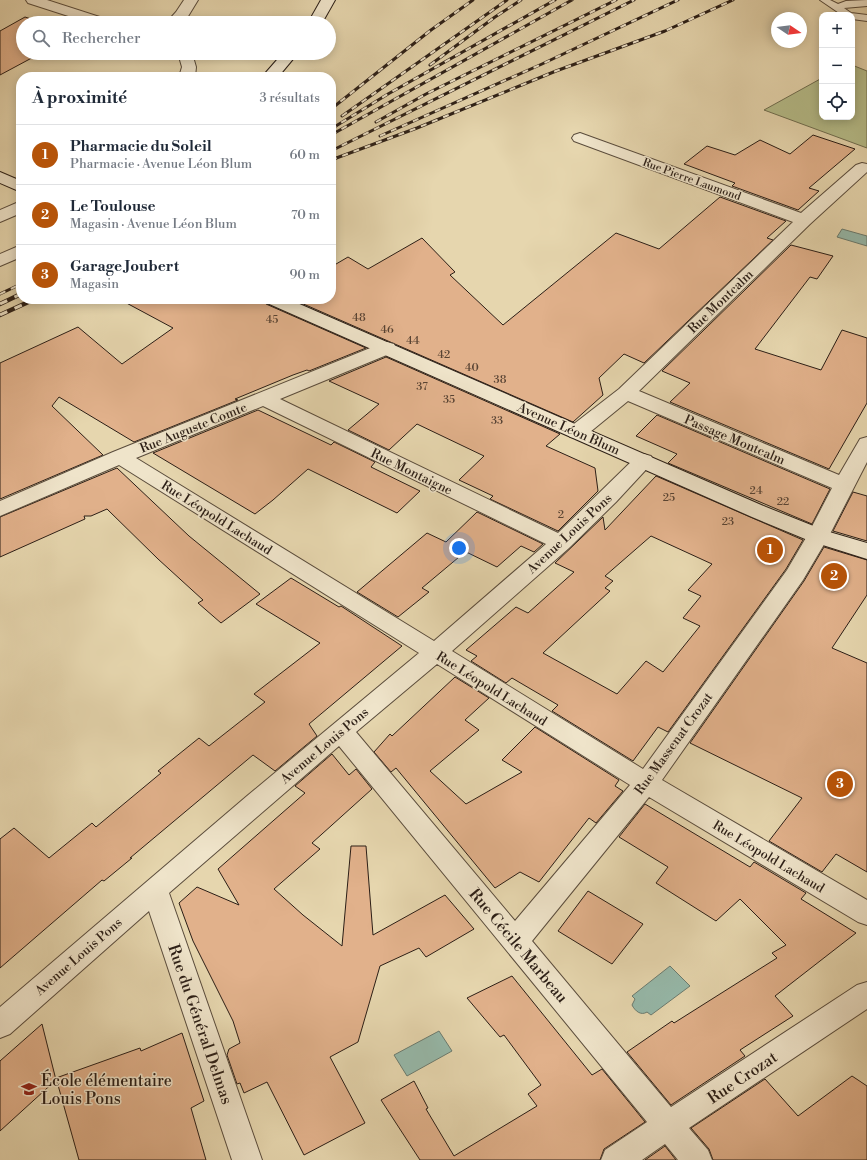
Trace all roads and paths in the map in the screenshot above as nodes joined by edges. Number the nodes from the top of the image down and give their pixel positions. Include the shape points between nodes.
1 (33, 0) edge
2 (192, 0) edge
3 (328, 0) edge
4 (824, 0) edge
5 (867, 3) edge
6 (839, 9) junction
7 (844, 12) edge
8 (82, 16) edge
9 (181, 16) edge
10 (319, 16) edge
11 (855, 16) edge
12 (867, 18) edge
13 (187, 60) edge
14 (286, 60) edge
15 (188, 72) edge
16 (275, 72) edge
17 (580, 138) dead end
18 (862, 168) dead end
19 (0, 177) edge
20 (16, 185) edge
21 (16, 209) edge
22 (0, 217) edge
23 (804, 220) junction
24 (16, 253) edge
25 (0, 261) edge
26 (285, 304) edge
27 (387, 348) junction
28 (626, 393) junction
29 (264, 399) junction
30 (577, 432) junction
31 (867, 444) edge
32 (120, 457) junction
33 (644, 461) junction
34 (844, 485) junction
35 (0, 509) edge
36 (818, 536) junction
37 (561, 543) junction
38 (867, 551) edge
39 (436, 653) junction
40 (341, 730) junction
41 (646, 782) junction
42 (155, 889) junction
43 (867, 914) edge
44 (516, 940) junction
45 (867, 994) edge
46 (0, 1025) edge
47 (668, 1127) junction
48 (247, 1160) edge
49 (616, 1160) edge
50 (697, 1160) edge

1 - 8 street
2 - 9 street
3 - 10 street
4 - 6 lane
5 - 6 lane via 842,5
6 - 7 lane
11 - 12 lane
13 - 15 street
14 - 16 street
17 - 23 street, Rue Pierre Laumond
18 - 23 street, Rue Montcalm
19 - 20 street
21 - 22 street
23 - 28 street, Rue Montcalm
24 - 25 street
26 - 27 street, Avenue Léon Blum
27 - 29 street, Rue Auguste Comte
27 - 30 street, Avenue Léon Blum
28 - 30 street, Rue Montcalm
28 - 34 street, Passage Montcalm
29 - 32 street, Rue Auguste Comte
29 - 37 street, Rue Montaigne
30 - 33 street, Avenue Léon Blum
31 - 34 street, Rue Massenat Crozat
32 - 35 street, Rue Auguste Comte
32 - 39 street, Rue Léopold Lachaud
33 - 36 street, Avenue Léon Blum
33 - 37 street, Avenue Louis Pons
34 - 36 street, Rue Massenat Crozat
36 - 38 street, Avenue Léon Blum
36 - 41 street, Rue Massenat Crozat via 795,574
37 - 39 street, Avenue Louis Pons
39 - 40 street, Avenue Louis Pons
39 - 41 street, Rue Léopold Lachaud
40 - 42 street, Avenue Louis Pons
40 - 44 street, Rue Cécile Marbeau
41 - 43 street, Rue Léopold Lachaud
41 - 44 street, Rue Massenat Crozat
42 - 46 street, Avenue Louis Pons
42 - 48 street, Rue du Général Delmas
44 - 47 street, Rue Cécile Marbeau
45 - 47 street, Rue Crozat
47 - 49 street, Rue Crozat
47 - 50 street, Rue Cécile Marbeau

